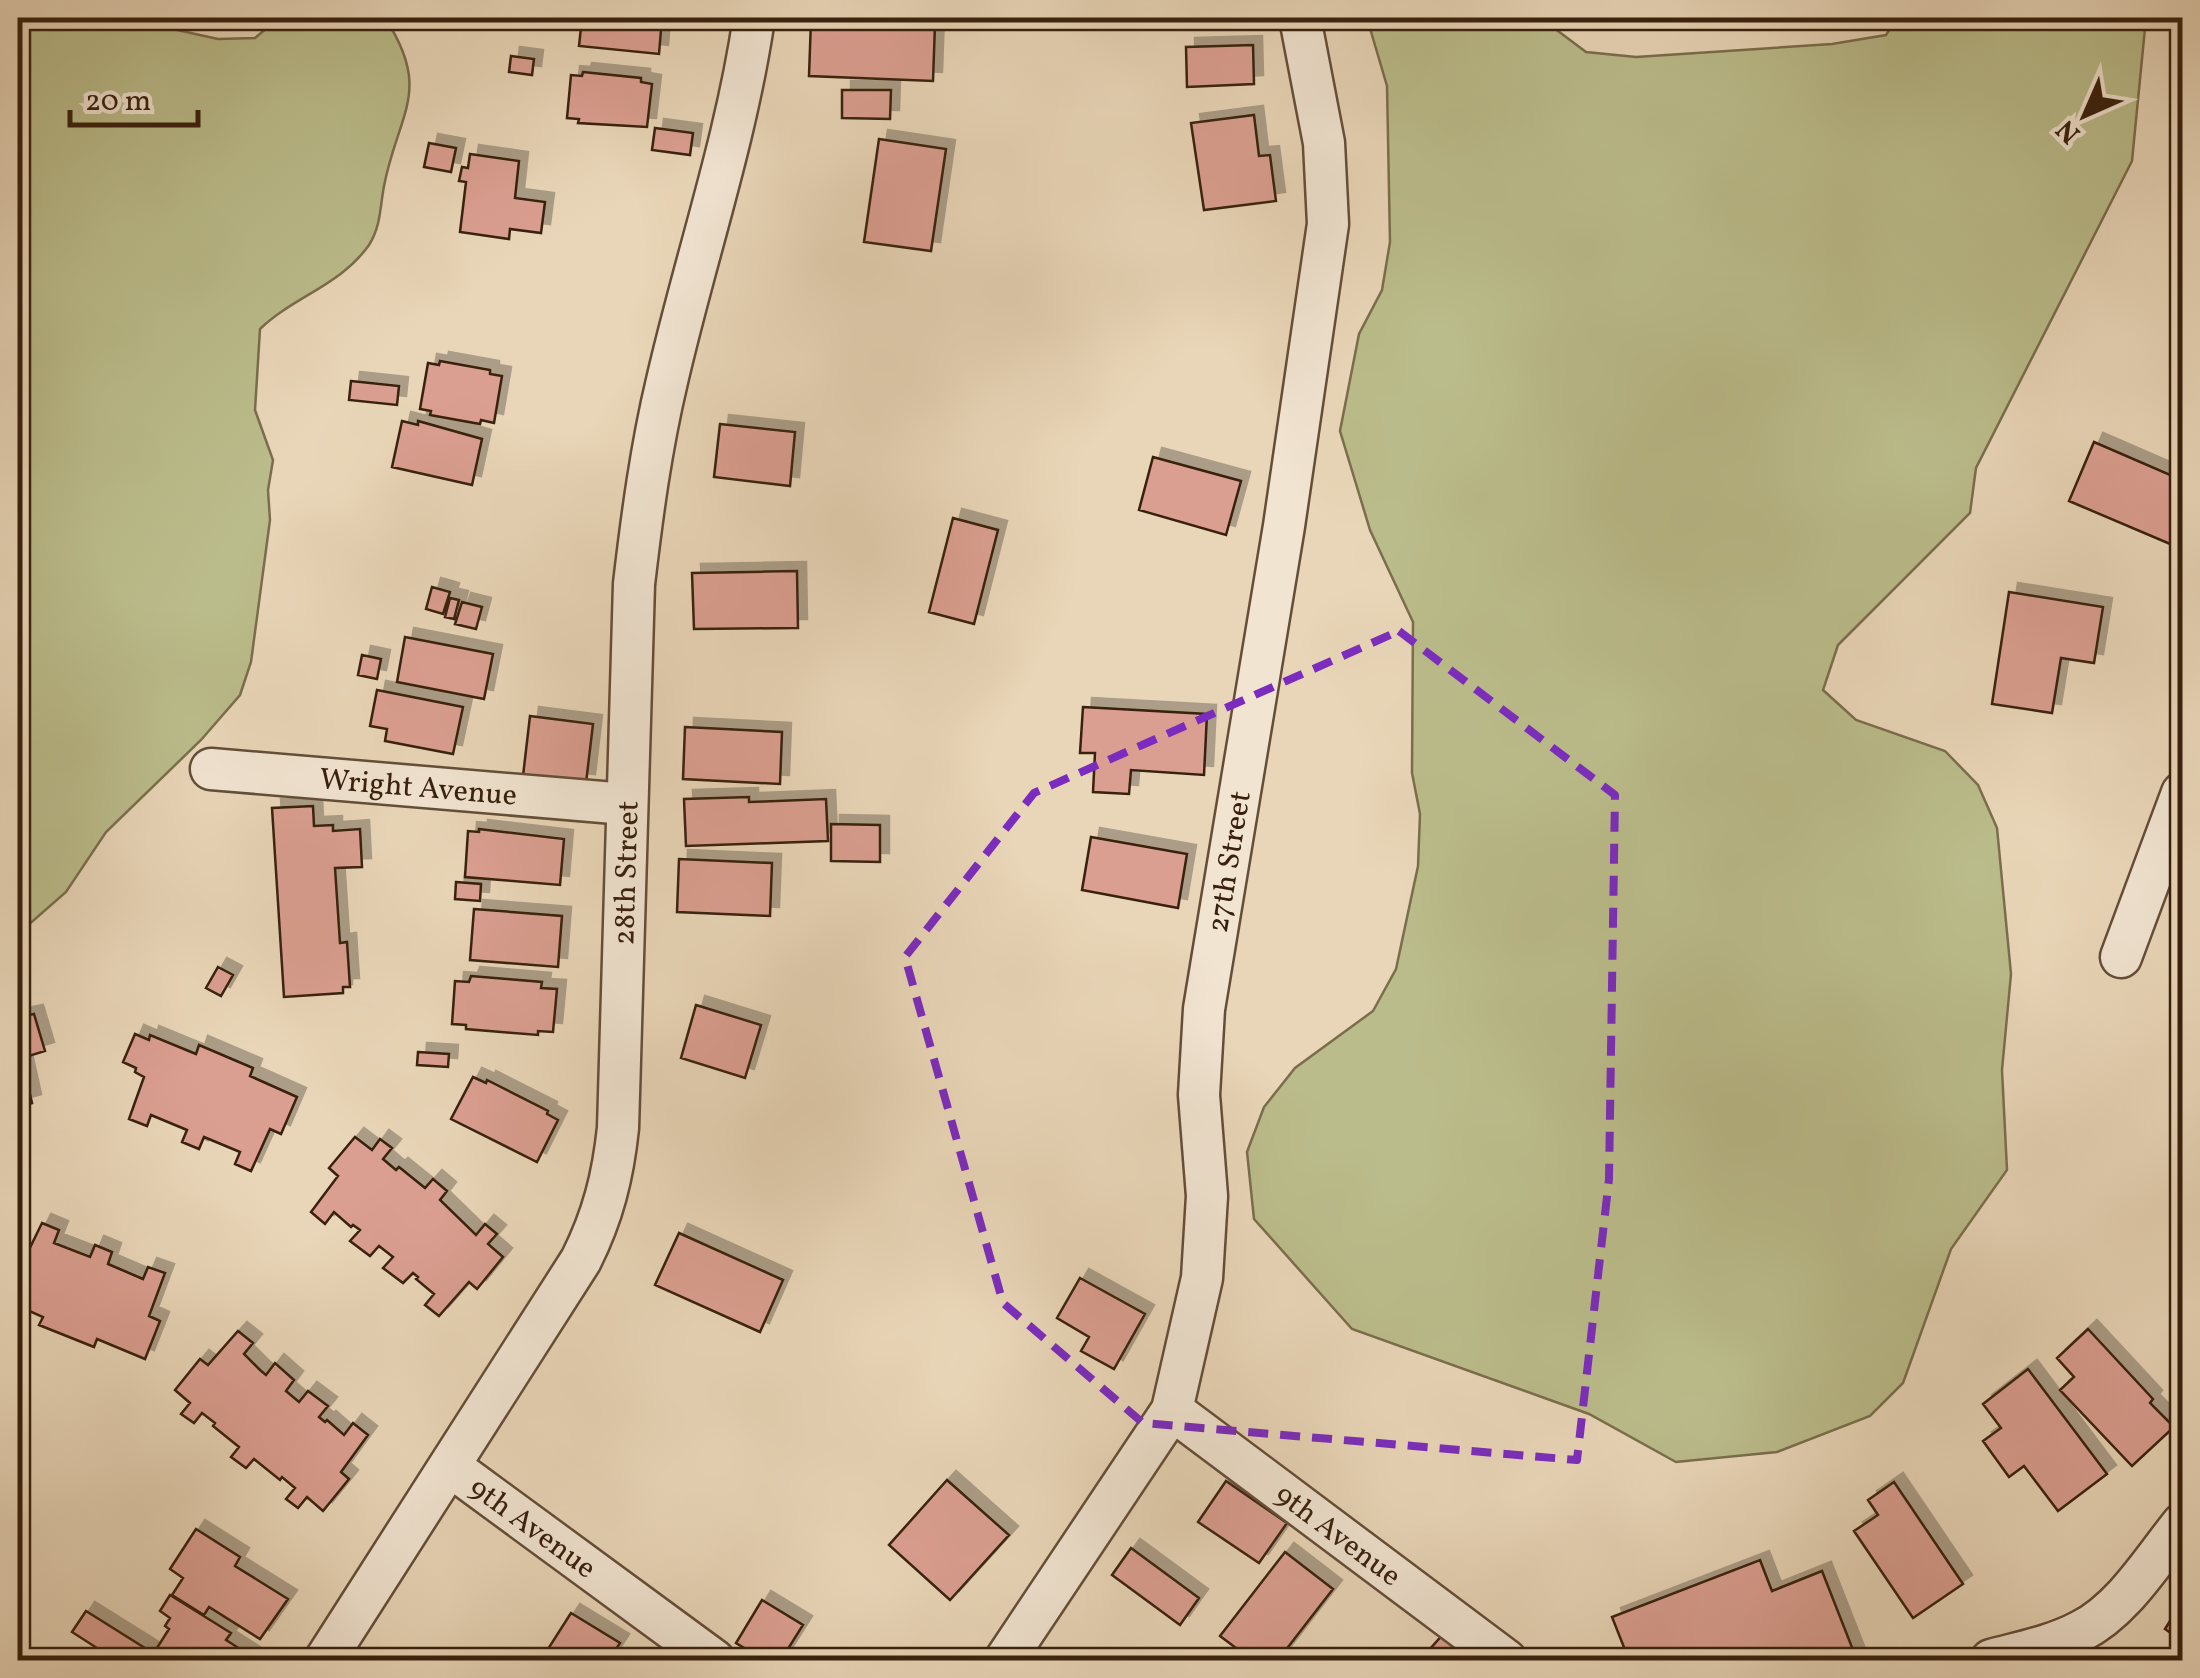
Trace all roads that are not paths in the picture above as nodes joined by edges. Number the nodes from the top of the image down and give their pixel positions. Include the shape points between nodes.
1 (754, 18) edge
2 (1300, 18) edge
3 (211, 769) dead end
4 (2182, 793) edge
5 (626, 804) junction
6 (2122, 957) dead end
7 (1172, 1410) junction
8 (451, 1467) junction
9 (2182, 1524) edge
10 (325, 1660) edge
11 (714, 1660) edge
12 (1005, 1660) edge
13 (1506, 1660) edge
14 (1991, 1660) edge

1 - 5 street, 28th Street via 735,126 653,440 634,584
2 - 7 street, 27th Street via 1324,143 1328,224 1204,1009 1202,1278
3 - 5 street, Wright Avenue
4 - 6 street
5 - 8 street, 28th Street via 612,1180 581,1260
7 - 12 street, 27th Street
7 - 13 street, 9th Avenue
8 - 10 street, 28th Street
8 - 11 street, 9th Avenue
9 - 14 street via 2110,1609 2066,1648

